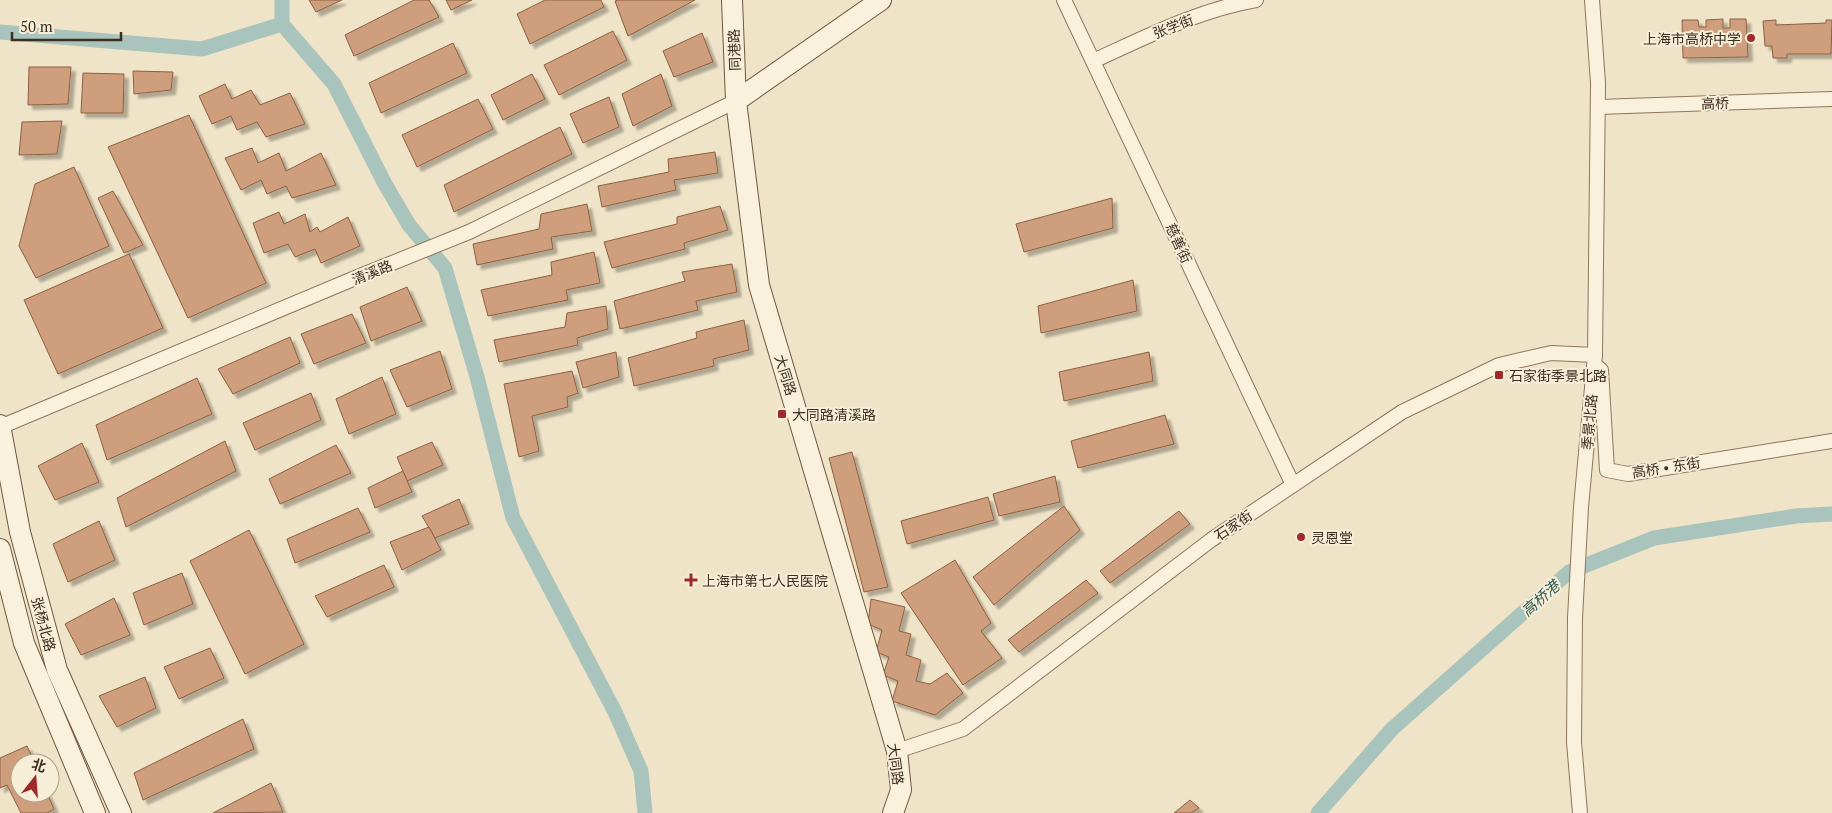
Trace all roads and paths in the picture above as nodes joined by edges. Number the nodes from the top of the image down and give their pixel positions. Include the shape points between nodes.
1 (732, 0) edge
2 (881, 0) edge
3 (1064, 0) edge
4 (1256, 0) edge
5 (1592, 0) edge
6 (1093, 61) junction
7 (1832, 99) edge
8 (736, 101) junction
9 (1598, 106) junction
10 (1594, 360) junction
11 (0, 427) edge
12 (1832, 440) edge
13 (1293, 485) junction
14 (0, 549) edge
15 (897, 751) junction
16 (95, 813) edge
17 (121, 813) edge
18 (894, 813) edge
19 (1580, 813) edge

1 - 8 street, 同港路
2 - 8 street
3 - 6 street, 慈善街
4 - 6 street, 张学街 via 1173,24
5 - 9 street, 季景北路
6 - 13 street, 慈善街
7 - 9 street, 高桥
8 - 11 street, 清溪路 via 470,232
8 - 15 street, 大同路 via 759,284
9 - 10 street, 季景北路
10 - 12 street, 高桥 • 东街 via 1602,370 1608,470 1628,474
10 - 13 street, 石家街 via 1551,353 1499,365 1402,412
10 - 19 street, 季景北路 via 1575,618 1574,742
11 - 17 street, 张杨北路 via 20,532 57,670
13 - 15 street, 石家街 via 1212,540 962,728
14 - 16 street, 张杨北路 via 24,643
15 - 18 street, 大同路 via 900,790

